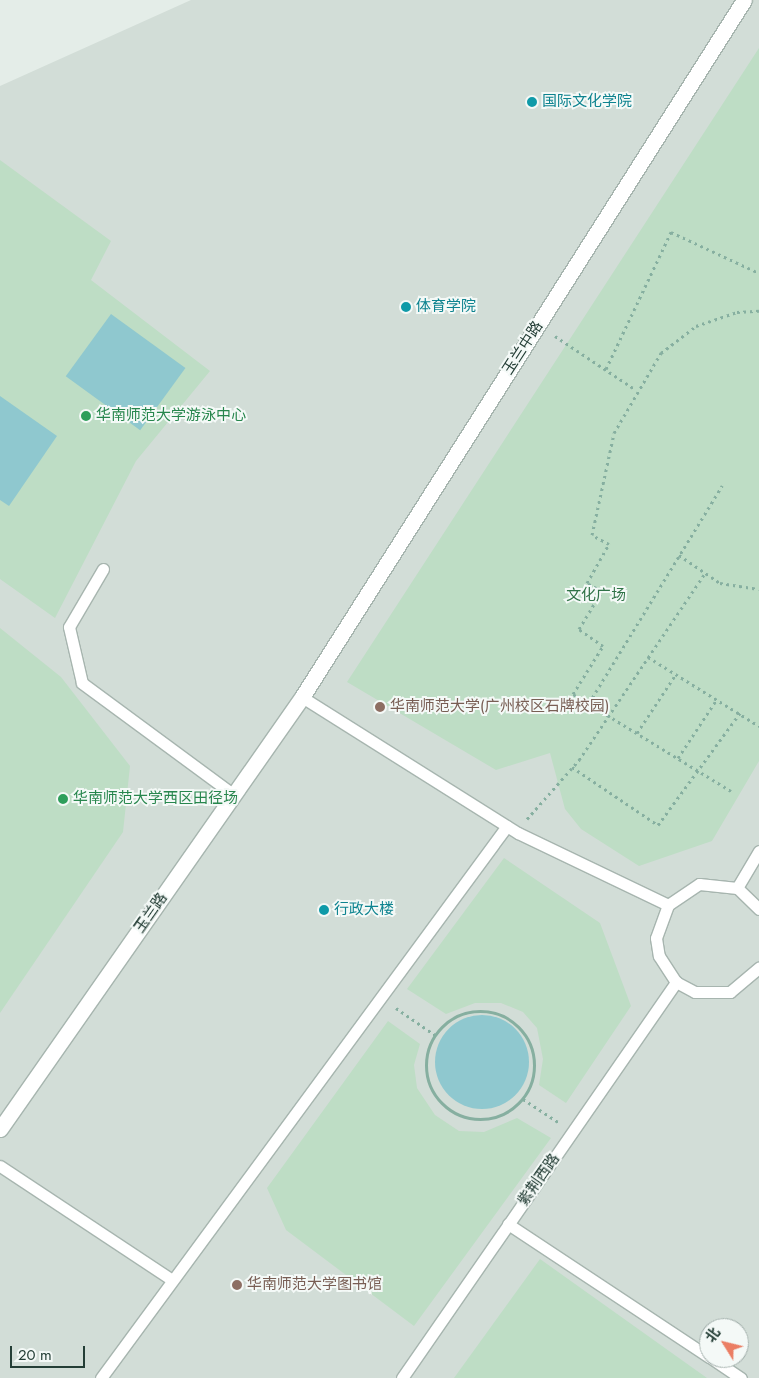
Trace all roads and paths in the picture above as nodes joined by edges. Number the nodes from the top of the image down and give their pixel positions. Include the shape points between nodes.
1 (744, 0) edge
2 (759, 273) edge
3 (759, 311) edge
4 (538, 325) junction
5 (606, 369) junction
6 (636, 390) junction
7 (722, 486) dead end
8 (678, 555) junction
9 (103, 569) dead end
10 (705, 573) junction
11 (759, 589) edge
12 (648, 657) junction
13 (676, 674) junction
14 (302, 697) junction
15 (716, 699) junction
16 (589, 703) junction
17 (740, 713) junction
18 (609, 716) junction
19 (759, 726) edge
20 (637, 733) junction
21 (678, 758) junction
22 (572, 767) junction
23 (700, 772) junction
24 (731, 791) dead end
25 (234, 795) junction
26 (507, 826) junction
27 (518, 833) junction
28 (759, 851) edge
29 (737, 888) junction
30 (668, 905) junction
31 (759, 909) edge
32 (759, 970) edge
33 (676, 982) junction
34 (381, 998) junction
35 (435, 1035) junction
36 (523, 1099) junction
37 (0, 1129) edge
38 (572, 1132) junction
39 (0, 1166) edge
40 (508, 1224) junction
41 (172, 1280) junction
42 (699, 1350) edge
43 (726, 1368) edge
44 (101, 1378) edge
45 (402, 1378) edge
46 (741, 1378) edge

1 - 4 street, 玉兰中路
2 - 5 path via 671,232
3 - 6 path via 737,312 696,326 661,353
4 - 5 path
4 - 14 street, 玉兰中路
5 - 6 path
6 - 16 path via 614,433 592,535 609,544 587,583 602,591 580,629 603,646 573,694
7 - 8 path
8 - 10 path
8 - 16 path
9 - 25 lane via 69,627 82,683
10 - 11 path via 720,582
10 - 12 path
12 - 13 path
12 - 18 path
13 - 15 path
13 - 20 path
14 - 25 street, 玉兰路
14 - 26 lane
15 - 17 path
15 - 21 path
16 - 18 path
17 - 19 path
17 - 23 path
18 - 20 path
18 - 22 path
20 - 21 path
21 - 23 path
22 - 23 path via 658,825
22 - 27 path via 540,800
23 - 24 path
25 - 37 street, 玉兰路
26 - 27 lane
26 - 34 lane
27 - 30 lane
28 - 29 lane
29 - 30 lane via 699,884
29 - 31 lane
30 - 33 lane via 656,938 659,956
32 - 33 lane via 745,984 712,994
33 - 38 lane, 紫荆西路
34 - 35 path
34 - 41 lane
35 - 36 path via 425,1067 436,1098 448,1109 463,1117 496,1118
35 - 36 path via 462,1014 479,1010 512,1020 532,1048 535,1066
36 - 38 path
38 - 40 lane, 紫荆西路
39 - 41 lane
40 - 42 lane
40 - 45 lane, 紫荆西路
41 - 44 lane
43 - 46 lane

